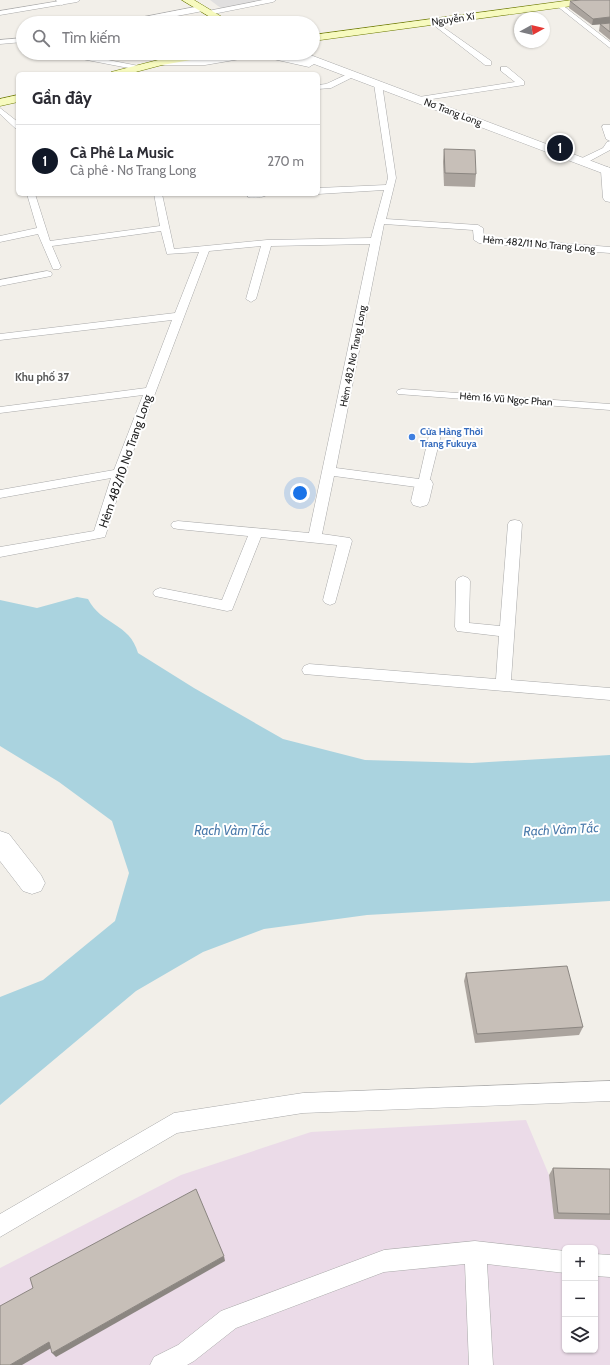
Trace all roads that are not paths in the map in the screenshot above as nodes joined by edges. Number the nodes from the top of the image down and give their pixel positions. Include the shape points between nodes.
1 (77, 0) edge
2 (187, 0) edge
3 (273, 0) edge
4 (542, 0) edge
5 (594, 0) edge
6 (62, 1) edge
7 (559, 5) junction
8 (204, 11) junction
9 (0, 13) edge
10 (158, 16) edge
11 (214, 16) edge
12 (433, 22) junction
13 (320, 29) edge
14 (320, 37) edge
15 (16, 41) edge
16 (0, 42) edge
17 (610, 46) edge
18 (97, 60) edge
19 (172, 60) edge
20 (215, 60) edge
21 (293, 60) edge
22 (313, 60) edge
23 (162, 62) junction
24 (488, 63) dead end
25 (326, 65) junction
26 (139, 68) junction
27 (504, 69) dead end
28 (126, 72) edge
29 (353, 75) junction
30 (378, 84) junction
31 (320, 87) edge
32 (16, 99) edge
33 (419, 99) junction
34 (0, 103) edge
35 (0, 110) edge
36 (16, 124) edge
37 (610, 127) edge
38 (610, 139) edge
39 (610, 144) edge
40 (583, 161) junction
41 (609, 171) edge
42 (390, 187) junction
43 (320, 191) edge
44 (32, 196) edge
45 (158, 196) edge
46 (610, 198) edge
47 (381, 221) junction
48 (165, 228) junction
49 (42, 230) junction
50 (0, 239) edge
51 (375, 241) junction
52 (267, 243) junction
53 (46, 244) junction
54 (205, 248) junction
55 (610, 250) edge
56 (56, 267) dead end
57 (48, 274) dead end
58 (0, 283) edge
59 (251, 299) dead end
60 (179, 316) junction
61 (0, 337) edge
62 (149, 391) junction
63 (402, 392) dead end
64 (610, 407) edge
65 (0, 410) edge
66 (435, 435) dead end
67 (329, 471) junction
68 (119, 473) junction
69 (0, 494) edge
70 (515, 524) dead end
71 (178, 525) dead end
72 (256, 533) junction
73 (315, 538) junction
74 (0, 552) edge
75 (463, 581) dead end
76 (160, 593) dead end
77 (330, 600) dead end
78 (507, 632) junction
79 (309, 670) dead end
80 (503, 685) junction
81 (610, 694) edge
82 (0, 842) edge
83 (32, 883) dead end
84 (610, 1091) edge
85 (0, 1226) edge
86 (475, 1252) junction
87 (562, 1262) edge
88 (598, 1265) edge
89 (610, 1266) edge
90 (189, 1359) edge
91 (162, 1365) edge
92 (480, 1365) edge

1 - 6 lane
2 - 8 main road
3 - 8 lane
4 - 13 main road, Nguyễn Xí
5 - 7 main road, Nguyễn Xí
6 - 9 lane
7 - 12 main road, Nguyễn Xí
7 - 17 lane via 592,28
8 - 10 street
8 - 11 main road
12 - 14 main road, Nguyễn Xí
12 - 24 lane
15 - 16 lane
18 - 26 lane
19 - 23 main road
20 - 23 street
21 - 25 street
22 - 25 street, Nơ Trang Long
23 - 26 main road
25 - 29 street, Nơ Trang Long
26 - 28 main road
27 - 33 lane via 521,83
29 - 30 street, Nơ Trang Long
29 - 31 lane
30 - 33 street, Nơ Trang Long
30 - 42 lane, Hẻm 482 Nơ Trang Long via 392,178
32 - 34 main road
33 - 40 street, Nơ Trang Long
35 - 36 lane
37 - 38 lane via 606,127
39 - 40 lane via 606,150
40 - 41 street, Nơ Trang Long
41 - 46 street
42 - 43 lane
42 - 47 lane, Hẻm 482 Nơ Trang Long
44 - 49 lane
45 - 48 lane
47 - 51 lane, Hẻm 482 Nơ Trang Long
47 - 55 lane, Hẻm 482/11 Nơ Trang Long via 478,228 479,240
48 - 53 lane
48 - 54 lane via 170,252
49 - 50 lane
49 - 53 lane
51 - 52 lane
51 - 67 lane, Hẻm 482 Nơ Trang Long
52 - 54 lane
52 - 59 lane
53 - 56 lane
54 - 60 lane, Hẻm 482/10 Nơ Trang Long
57 - 58 lane
60 - 61 lane
60 - 62 lane, Hẻm 482/10 Nơ Trang Long
62 - 65 lane
62 - 68 lane, Hẻm 482/10 Nơ Trang Long
63 - 64 lane, Hẻm 16 Vũ Ngọc Phan
66 - 67 lane via 422,492
67 - 73 lane, Hẻm 482 Nơ Trang Long
68 - 69 lane
68 - 74 lane, Hẻm 482/10 Nơ Trang Long via 100,534
70 - 78 lane
71 - 72 lane
72 - 73 lane
72 - 76 lane via 227,606
73 - 77 lane via 345,541
75 - 78 lane via 462,627
78 - 80 lane
79 - 80 lane
80 - 81 lane
82 - 83 street
84 - 85 lane via 303,1103 174,1123
86 - 87 lane
86 - 90 lane via 384,1260 229,1319
86 - 92 lane
88 - 89 lane
90 - 91 lane

